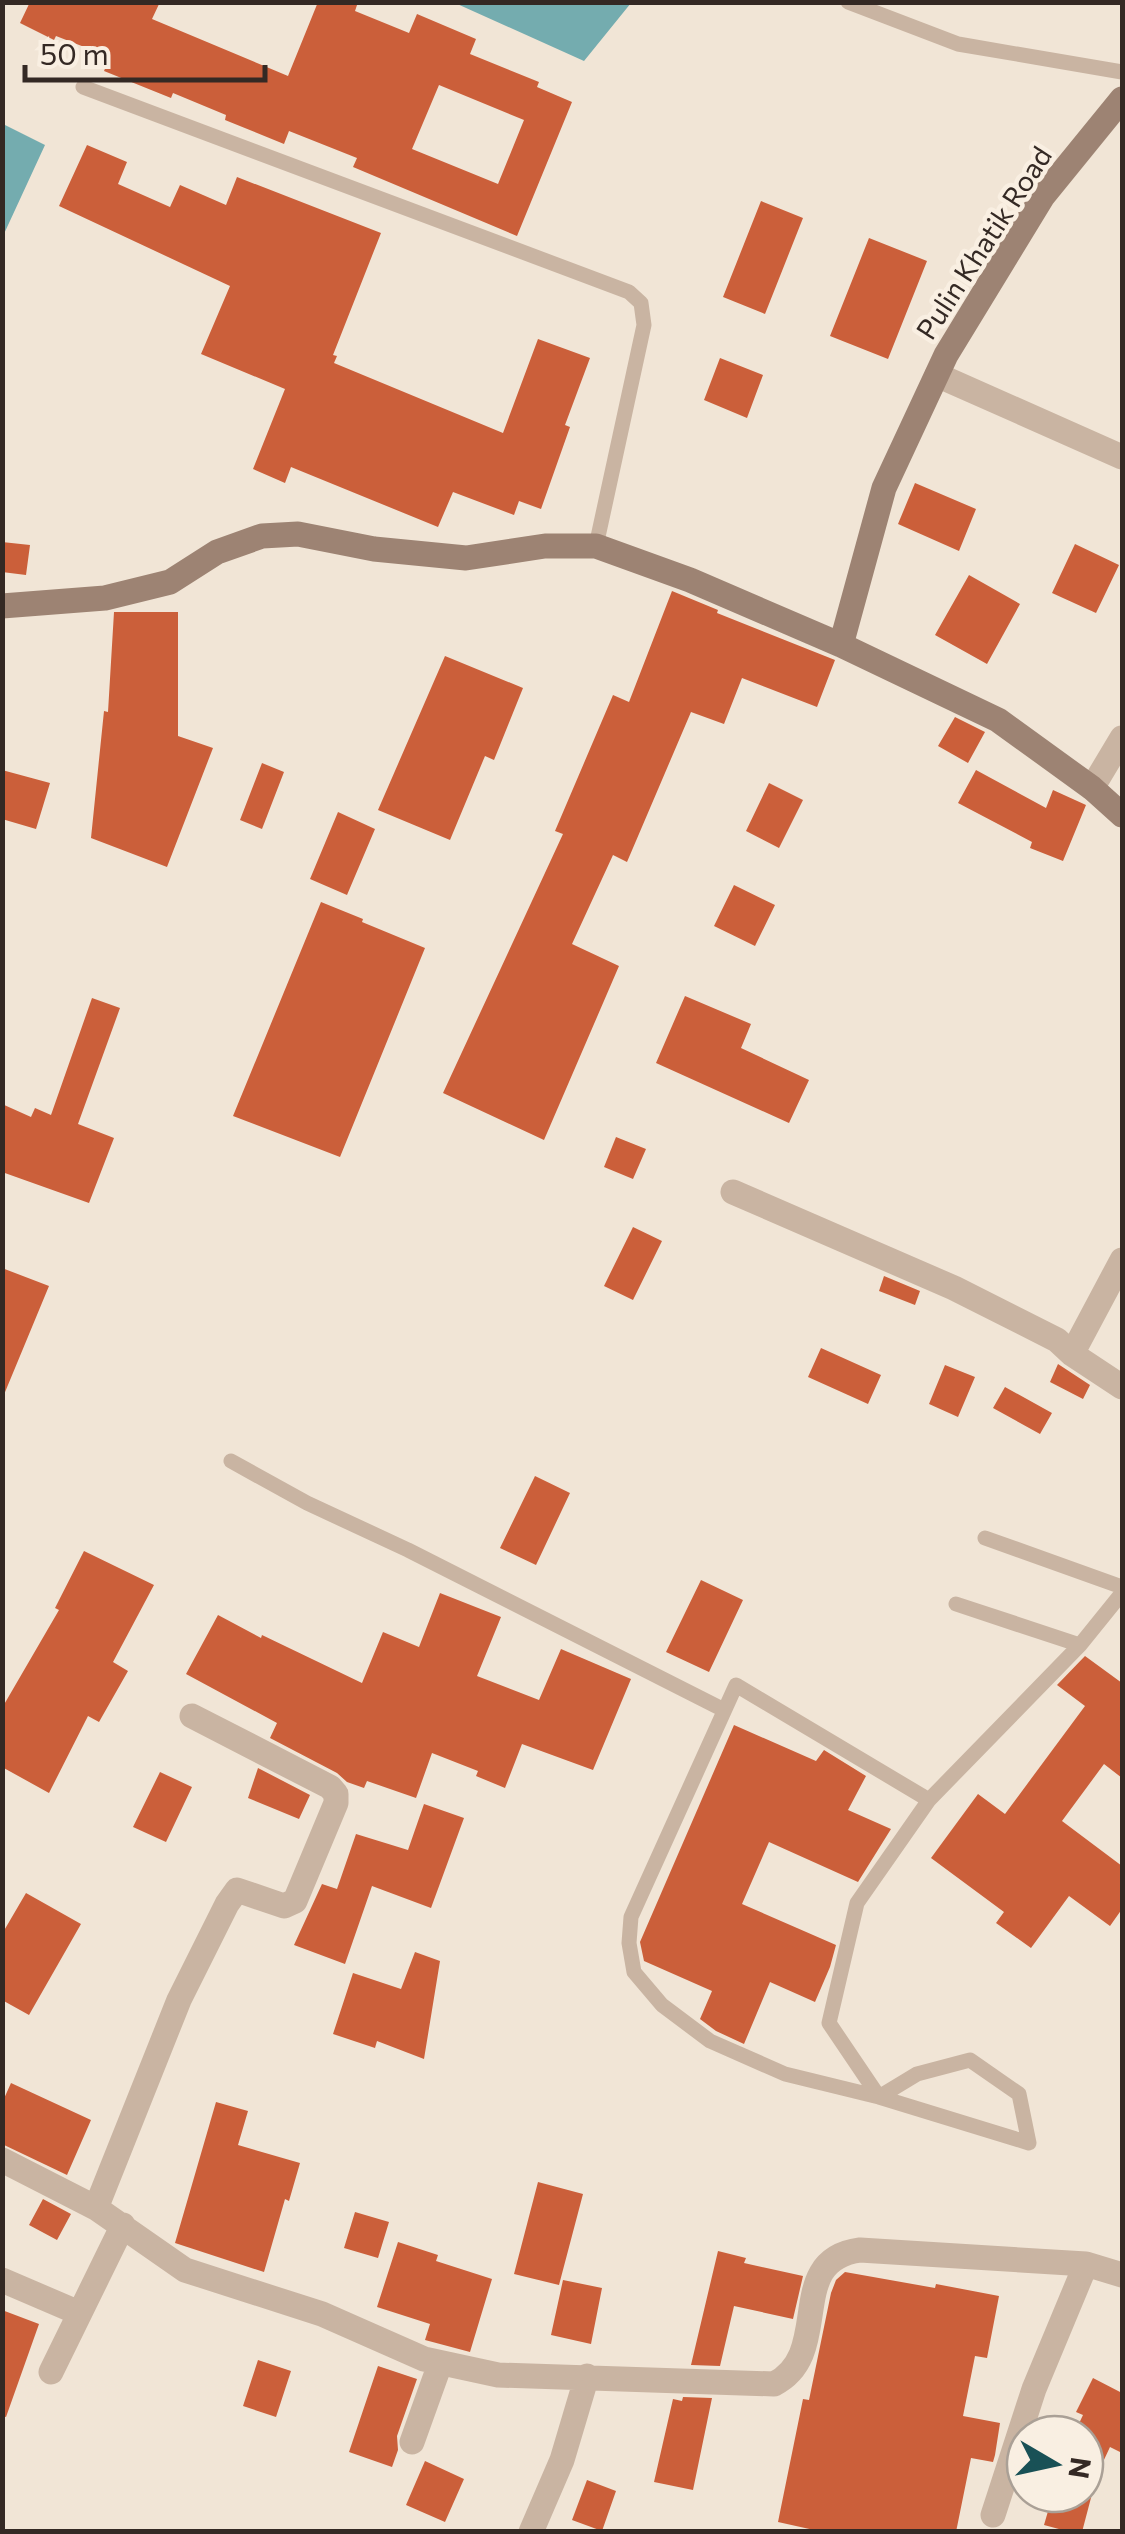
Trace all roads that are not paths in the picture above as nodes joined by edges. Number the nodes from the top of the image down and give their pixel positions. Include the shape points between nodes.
1 (848, 2) edge
2 (1122, 72) edge
3 (83, 87) dead end
4 (1122, 99) edge
5 (936, 374) junction
6 (1122, 457) edge
7 (596, 546) junction
8 (2, 606) edge
9 (841, 645) junction
10 (1122, 738) edge
11 (1092, 788) junction
12 (1122, 815) edge
13 (732, 1192) dead end
14 (1122, 1260) edge
15 (1072, 1354) junction
16 (1122, 1387) edge
17 (232, 1461) dead end
18 (984, 1538) dead end
19 (1122, 1590) edge
20 (956, 1604) dead end
21 (1080, 1645) junction
22 (724, 1710) junction
23 (192, 1716) dead end
24 (928, 1800) junction
25 (879, 2097) junction
26 (2, 2160) edge
27 (96, 2208) junction
28 (123, 2225) junction
29 (1086, 2264) junction
30 (1122, 2275) edge
31 (2, 2280) edge
32 (79, 2314) junction
33 (440, 2364) junction
34 (51, 2372) dead end
35 (587, 2376) junction
36 (412, 2442) dead end
37 (994, 2515) dead end
38 (531, 2532) edge

1 - 2 lane via 958,44
3 - 7 lane via 630,292 641,303 644,324
4 - 5 street, Pulin Khatik Road via 1043,196
5 - 6 street, Pulin Khatik Road
5 - 9 street, Pulin Khatik Road via 884,488
7 - 8 street via 466,558 298,534 262,536 216,552 170,582 106,598
7 - 9 street
9 - 11 street via 998,720
10 - 11 street
11 - 12 street
13 - 15 street via 954,1288
14 - 15 street
15 - 16 street
17 - 22 lane
18 - 19 lane
19 - 21 lane
20 - 21 lane
21 - 24 lane
22 - 24 lane via 736,1685
22 - 25 lane via 631,1917 634,1972 662,2005 710,2041 785,2074
23 - 27 street via 330,1787 336,1803 295,1901 284,1906 237,1890 227,1904 180,2000
24 - 25 lane via 857,1903 829,2023
25 - 25 lane via 917,2074 970,2060 1019,2094 1029,2143
26 - 27 street
27 - 28 street
28 - 32 street
28 - 33 street via 185,2270 322,2314
29 - 30 street
29 - 35 street via 841,2253 818,2275 802,2357 790,2376 774,2384
29 - 37 street via 1034,2388
31 - 32 street
32 - 34 street
33 - 35 street via 498,2375
33 - 36 street
35 - 38 street

